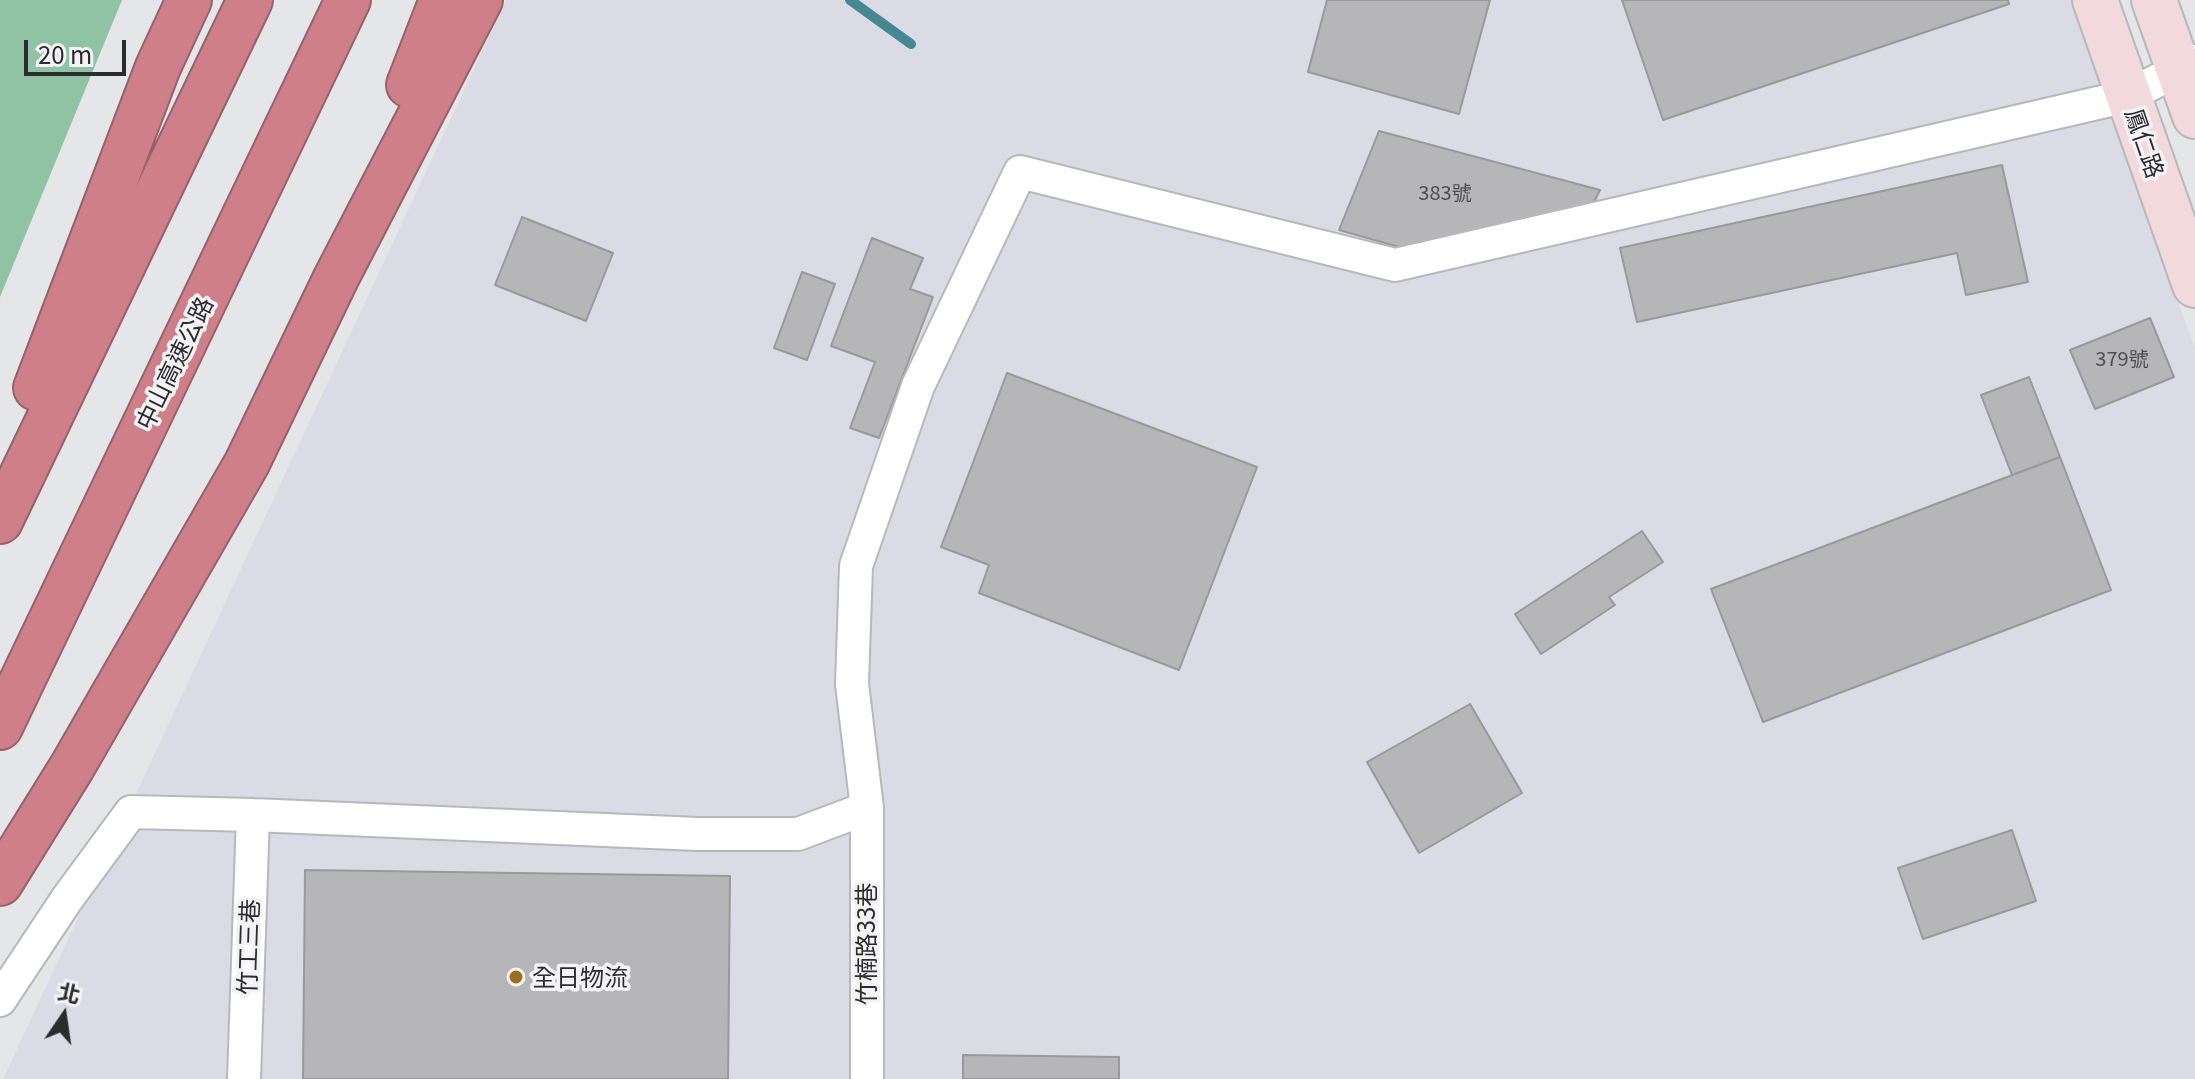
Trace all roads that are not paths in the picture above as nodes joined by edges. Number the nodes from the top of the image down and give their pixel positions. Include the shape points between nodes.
1 (189, 0) edge
2 (250, 0) edge
3 (348, 0) edge
4 (442, 0) edge
5 (480, 0) edge
6 (2095, 0) edge
7 (2154, 0) edge
8 (2187, 65) edge
9 (2128, 96) junction
10 (2195, 116) edge
11 (336, 278) junction
12 (2195, 285) edge
13 (0, 481) edge
14 (0, 521) edge
15 (0, 727) edge
16 (867, 808) junction
17 (253, 815) junction
18 (0, 883) edge
19 (0, 1000) edge
20 (244, 1079) edge
21 (867, 1079) edge

1 - 13 highway via 158,67
2 - 14 highway
3 - 15 highway, 中山高速公路
4 - 11 highway
5 - 11 highway
6 - 9 main road, 鳳仁路
7 - 8 main road
8 - 9 street
8 - 10 main road
9 - 12 main road, 鳳仁路
9 - 16 street, 竹楠路33巷 via 1395,265 1020,172 918,386 856,566 852,684
11 - 18 highway via 247,463
16 - 17 street via 798,834
16 - 21 street, 竹楠路33巷
17 - 19 street via 131,812
17 - 20 street, 竹工三巷

